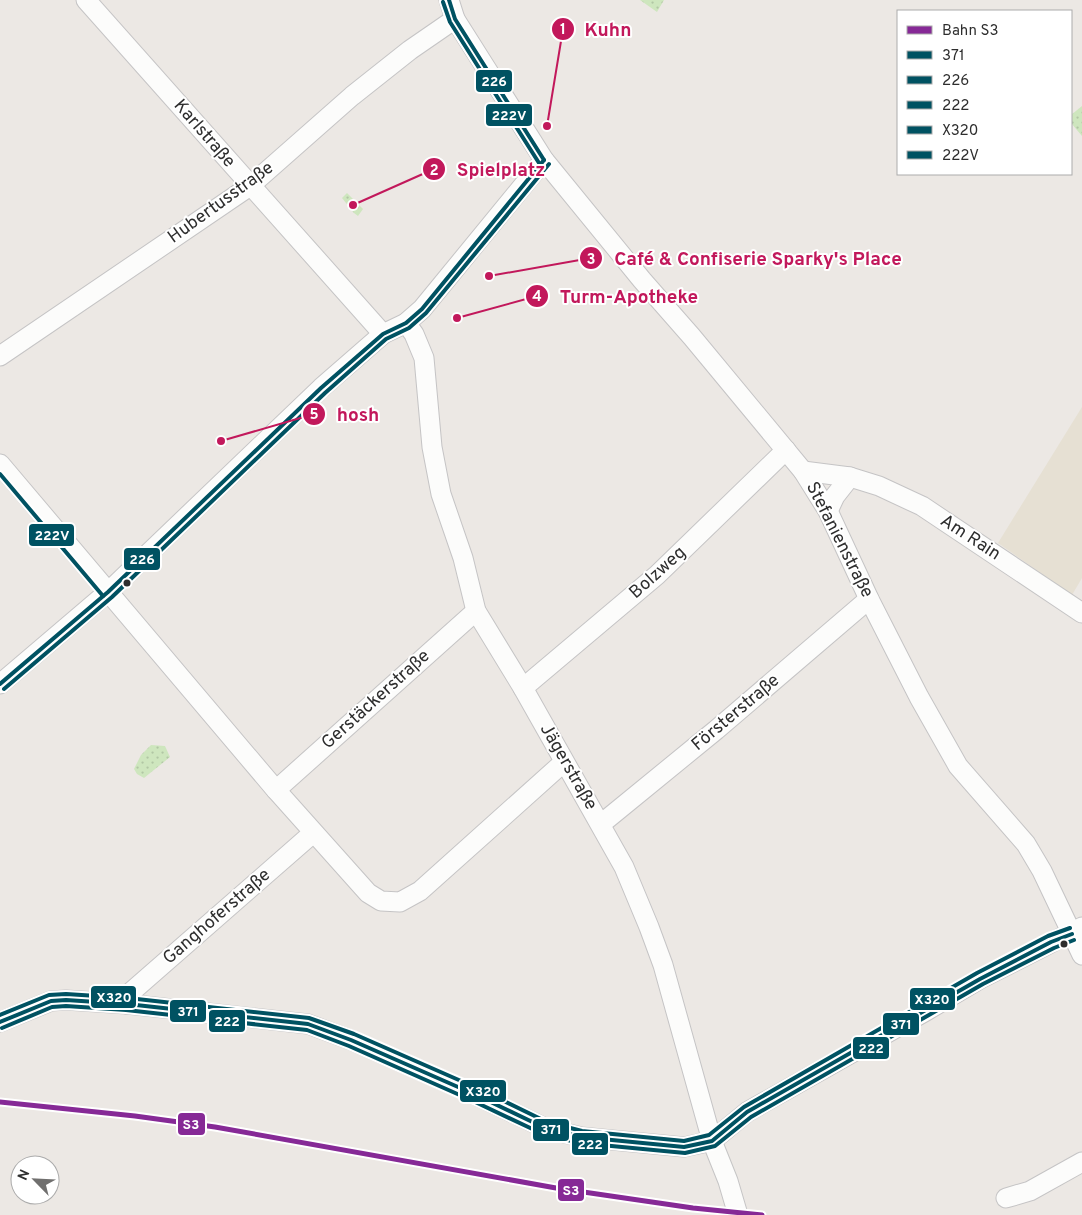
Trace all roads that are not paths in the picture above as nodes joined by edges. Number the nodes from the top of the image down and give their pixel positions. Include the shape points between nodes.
1 (86, 0) edge
2 (449, 0) edge
3 (455, 19) junction
4 (544, 160) junction
5 (250, 186) junction
6 (406, 323) junction
7 (383, 334) junction
8 (0, 356) edge
9 (786, 450) junction
10 (0, 464) edge
11 (803, 471) junction
12 (850, 477) junction
13 (828, 512) junction
14 (108, 592) junction
15 (869, 599) junction
16 (476, 611) junction
17 (1082, 613) edge
18 (0, 684) edge
19 (523, 688) junction
20 (564, 762) junction
21 (276, 790) junction
22 (601, 824) junction
23 (313, 833) junction
24 (1077, 930) edge
25 (1082, 955) edge
26 (127, 1004) junction
27 (0, 1022) edge
28 (712, 1141) junction
29 (1082, 1162) edge
30 (1006, 1198) dead end
31 (738, 1215) edge

1 - 5 street, Karlstraße
2 - 3 street, Stefanienstraße
3 - 4 street, Stefanienstraße
3 - 5 street, Hubertusstraße via 352,96
4 - 6 street via 422,309
4 - 9 street, Stefanienstraße
5 - 7 street, Karlstraße
5 - 8 street, Hubertusstraße
6 - 7 street
6 - 16 street, Jägerstraße via 424,358 432,447 441,494 464,558
7 - 14 street via 307,401
9 - 11 street, Stefanienstraße
9 - 19 street, Bolzweg via 657,575
10 - 14 street
11 - 12 street, Am Rain
11 - 13 street, Stefanienstraße
12 - 13 street via 835,496
12 - 17 street, Am Rain via 922,506
13 - 15 street, Stefanienstraße
14 - 18 street
14 - 21 street
15 - 22 street, Försterstraße
15 - 24 street, Stefanienstraße via 958,766 1026,844
16 - 19 street, Jägerstraße
16 - 21 street, Gerstäckerstraße
19 - 20 street, Jägerstraße
20 - 22 street, Jägerstraße
20 - 23 street via 420,890 400,902 381,901 368,893
21 - 23 street
22 - 28 street, Jägerstraße via 624,867 649,926
23 - 26 street, Ganghoferstraße via 130,993
24 - 25 street, Stefanienstraße
24 - 28 street via 980,979 747,1112
26 - 27 street via 51,1001
26 - 28 street via 308,1024 377,1051 545,1128 581,1137 684,1147
28 - 31 street, Jägerstraße
29 - 30 street via 1030,1191

